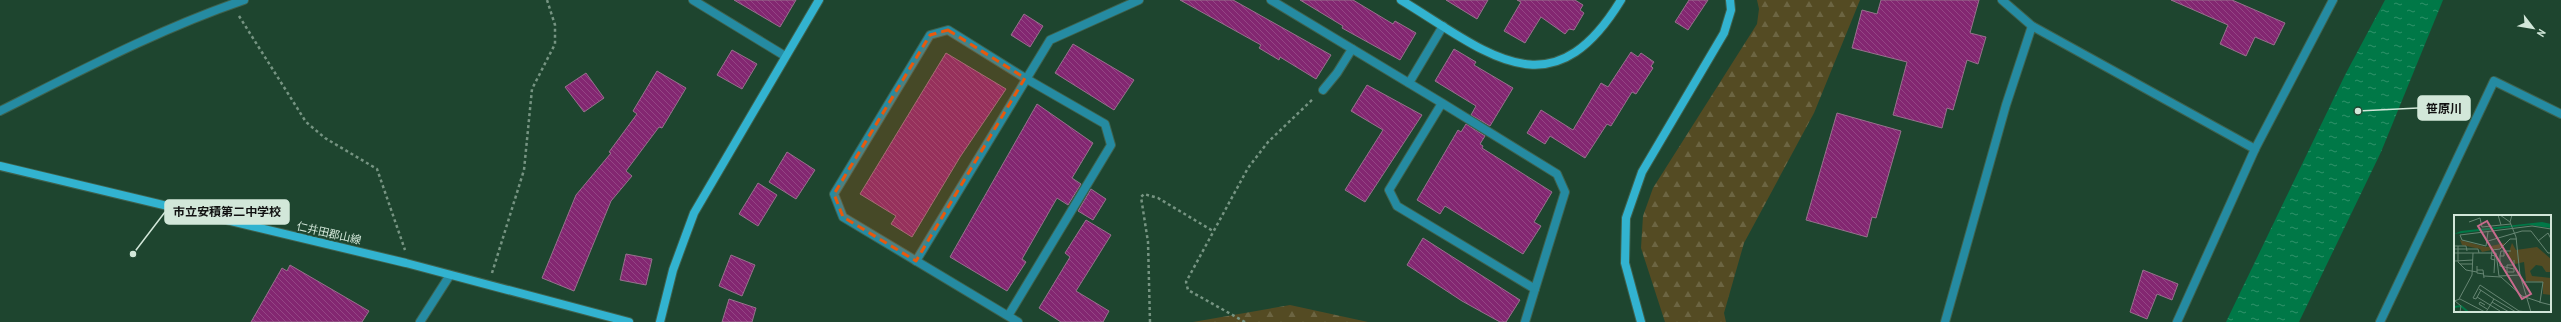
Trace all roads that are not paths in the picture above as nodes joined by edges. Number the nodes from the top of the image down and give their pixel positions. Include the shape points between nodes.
1 (244, 0) edge
2 (693, 0) edge
3 (819, 0) edge
4 (1139, 0) edge
5 (1271, 0) edge
6 (1401, 0) edge
7 (1621, 0) edge
8 (1730, 0) edge
9 (2002, 0) edge
10 (2333, 0) edge
11 (1443, 26) junction
12 (2032, 26) junction
13 (1352, 49) junction
14 (785, 56) junction
15 (1025, 78) junction
16 (1409, 83) junction
17 (1323, 90) road end
18 (1442, 103) junction
19 (0, 111) edge
20 (2561, 114) edge
21 (2255, 148) junction
22 (0, 166) edge
23 (916, 261) junction
24 (450, 275) junction
25 (1535, 289) junction
26 (1008, 316) junction
27 (420, 322) edge
28 (629, 322) edge
29 (660, 322) edge
30 (1018, 322) edge
31 (1525, 322) edge
32 (1641, 322) edge
33 (1945, 322) edge
34 (2177, 322) edge
35 (2380, 322) edge

1 - 19 street via 101,59
2 - 14 street
3 - 14 street
4 - 15 street via 1053,37
5 - 13 street
6 - 11 street
7 - 11 street via 1594,38 1570,56 1545,64 1528,65 1504,60
8 - 32 street via 1731,10 1724,33 1642,172 1626,218 1625,263
9 - 12 street
10 - 21 street
11 - 16 street
12 - 21 street
12 - 33 street via 2006,105
13 - 16 street
13 - 17 street
14 - 29 street via 694,213 673,270
15 - 23 street
15 - 23 street via 948,30 930,35 834,194 843,217
15 - 26 street via 1105,124 1111,145
16 - 18 street
18 - 25 street via 1557,174 1565,192
18 - 25 street via 1390,190 1397,206
20 - 35 street via 2494,81
21 - 34 street
22 - 24 street, 仁井田郡山線
23 - 26 street
24 - 27 street
24 - 28 street, 仁井田郡山線
25 - 31 street
26 - 30 street

